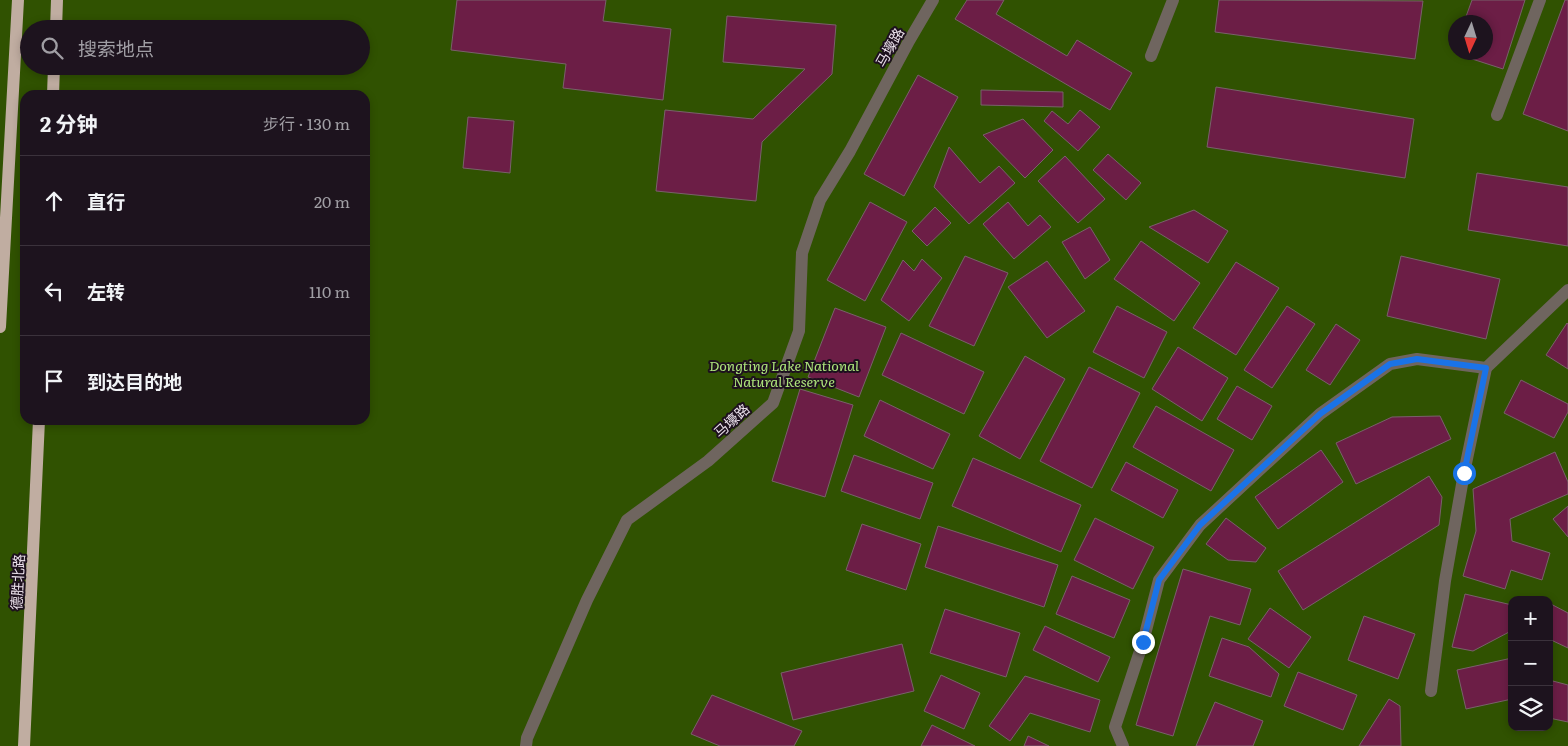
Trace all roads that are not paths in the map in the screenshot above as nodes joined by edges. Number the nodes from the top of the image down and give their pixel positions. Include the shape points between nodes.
1 (18, 0) edge
2 (57, 0) edge
3 (933, 0) edge
4 (1173, 0) edge
5 (1540, 0) edge
6 (56, 20) edge
7 (1152, 56) dead end
8 (54, 75) edge
9 (53, 90) edge
10 (1497, 115) dead end
11 (1568, 290) edge
12 (0, 327) edge
13 (1486, 368) junction
14 (39, 425) edge
15 (1432, 691) dead end
16 (24, 746) edge
17 (526, 746) edge
18 (1123, 746) edge

1 - 12 main road
2 - 6 main road
3 - 17 street, 马壕路 via 820,200 802,253 800,331 773,404 708,461 627,520 587,600
4 - 7 street
5 - 10 street
8 - 9 main road
11 - 13 street
13 - 15 street via 1445,581
13 - 18 street via 1417,359 1390,364 1320,414 1200,525 1159,580 1115,727
14 - 16 main road, 德胜北路

